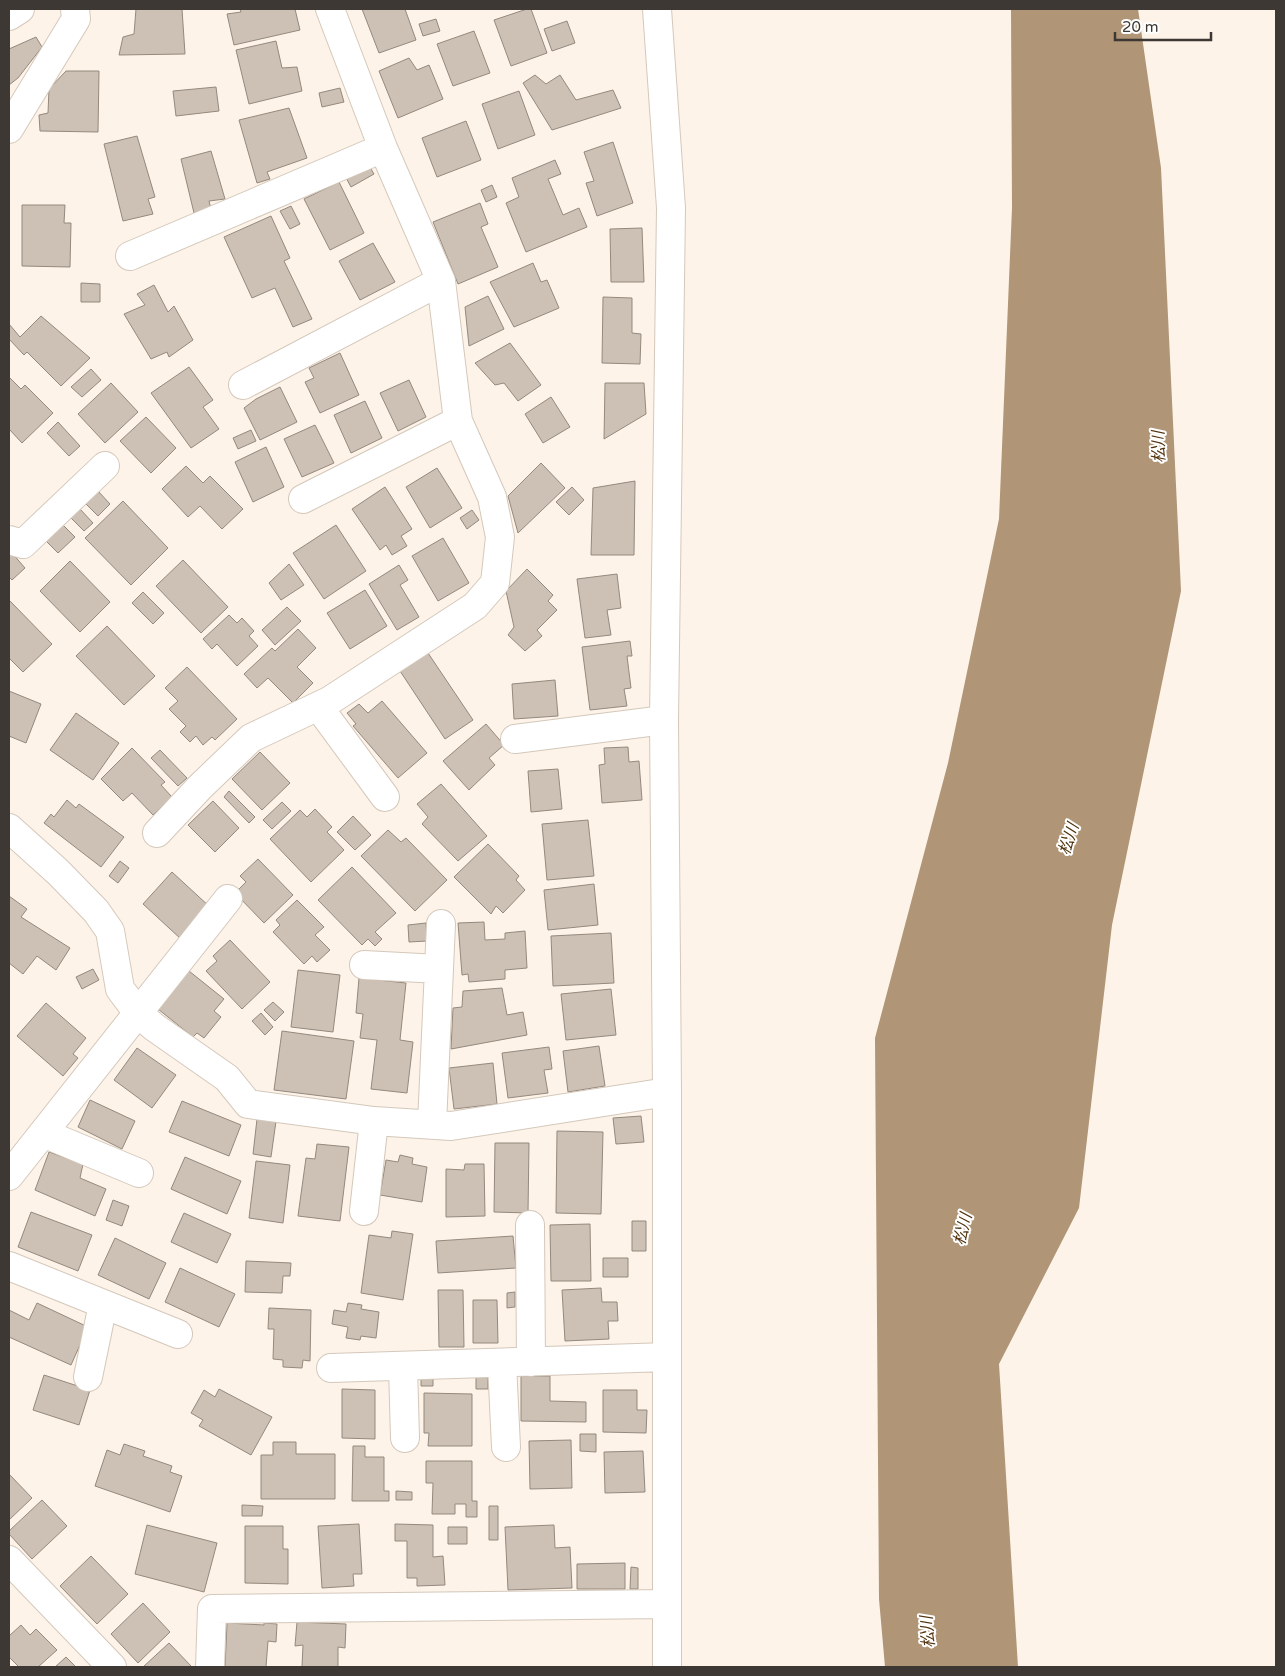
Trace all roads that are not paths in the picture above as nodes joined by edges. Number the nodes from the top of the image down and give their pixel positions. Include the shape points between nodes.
1 (20, 9) edge
2 (75, 9) edge
3 (330, 9) edge
4 (657, 9) edge
5 (9, 16) edge
6 (9, 129) edge
7 (383, 148) junction
8 (130, 256) dead end
9 (441, 282) junction
10 (243, 385) dead end
11 (458, 421) junction
12 (105, 466) dead end
13 (303, 499) dead end
14 (9, 540) edge
15 (318, 706) junction
16 (664, 720) junction
17 (515, 739) dead end
18 (385, 797) dead end
19 (9, 828) edge
20 (157, 833) dead end
21 (228, 899) dead end
22 (441, 924) dead end
23 (364, 965) dead end
24 (439, 969) junction
25 (138, 1013) junction
26 (667, 1092) junction
27 (374, 1121) junction
28 (432, 1124) junction
29 (43, 1133) junction
30 (139, 1174) dead end
31 (9, 1176) edge
32 (364, 1211) dead end
33 (530, 1225) dead end
34 (9, 1266) edge
35 (103, 1304) junction
36 (178, 1334) dead end
37 (667, 1357) junction
38 (531, 1362) junction
39 (502, 1363) junction
40 (403, 1366) junction
41 (331, 1368) dead end
42 (88, 1377) dead end
43 (404, 1438) dead end
44 (506, 1447) dead end
45 (9, 1560) edge
46 (666, 1604) junction
47 (112, 1667) edge
48 (210, 1667) edge
49 (667, 1667) edge

1 - 5 street
2 - 6 street via 76,19
3 - 7 street
4 - 16 street via 671,208
7 - 8 street
7 - 9 street
9 - 10 street
9 - 11 street
11 - 13 street
11 - 15 street via 492,497 500,537 495,583 475,606
12 - 14 street via 23,544
15 - 18 street
15 - 20 street via 252,738
16 - 17 street
16 - 26 street
19 - 25 street via 58,872 110,931 120,989
21 - 25 street
22 - 24 street
23 - 24 street
24 - 28 street
25 - 27 street via 227,1078 248,1104
25 - 29 street
26 - 28 street via 450,1126
26 - 37 street
27 - 28 street
27 - 32 street
29 - 30 street
29 - 31 street
33 - 38 street
34 - 35 street
35 - 36 street
35 - 42 street
37 - 38 street
37 - 46 street
38 - 39 street
39 - 40 street
39 - 44 street
40 - 41 street
40 - 43 street
45 - 47 street
46 - 48 street via 212,1609
46 - 49 street

